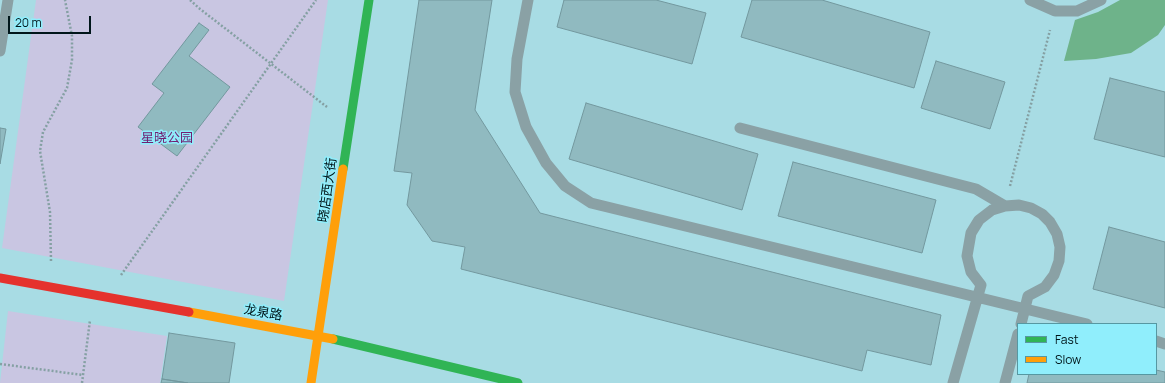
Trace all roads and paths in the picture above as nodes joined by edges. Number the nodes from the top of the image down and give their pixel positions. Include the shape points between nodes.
1 (8, 0) edge
2 (65, 0) edge
3 (190, 0) edge
4 (316, 0) edge
5 (369, 0) edge
6 (528, 0) edge
7 (1030, 0) edge
8 (1101, 0) edge
9 (1055, 11) junction
10 (0, 51) edge
11 (271, 63) junction
12 (350, 124) junction
13 (740, 128) dead end
14 (1005, 206) junction
15 (0, 278) edge
16 (51, 287) junction
17 (93, 295) junction
18 (978, 297) junction
19 (109, 298) junction
20 (1025, 309) junction
21 (1021, 323) edge
22 (1083, 323) edge
23 (319, 336) junction
24 (1017, 338) edge
25 (0, 364) edge
26 (83, 375) junction
27 (82, 383) edge
28 (312, 383) edge
29 (518, 383) edge
30 (954, 383) edge
31 (1005, 383) edge

1 - 10 lane
2 - 16 path via 72,36 72,60 67,88 43,132 40,151 50,212
3 - 11 path
4 - 11 path
5 - 12 street, 晓店西大街
6 - 18 lane via 517,59 516,92 526,127 546,163 572,191 591,203
7 - 9 lane
8 - 9 lane via 1077,11
9 - 14 path
11 - 12 path
11 - 19 path via 125,269
12 - 23 street, 晓店西大街
13 - 14 lane via 976,189
14 - 18 lane via 992,210 979,220 971,233 967,256 971,272 981,285
14 - 20 lane via 1019,205 1042,214 1057,234 1060,247 1054,275 1045,287 1028,296
15 - 16 street, 龙泉路
16 - 17 street, 龙泉路
17 - 19 street, 龙泉路
17 - 26 path
18 - 20 lane
18 - 30 lane
19 - 23 street, 龙泉路
20 - 21 lane
20 - 22 lane
23 - 28 street, 晓店西大街
23 - 29 street, 龙泉路
24 - 31 lane
25 - 26 path
26 - 27 path

